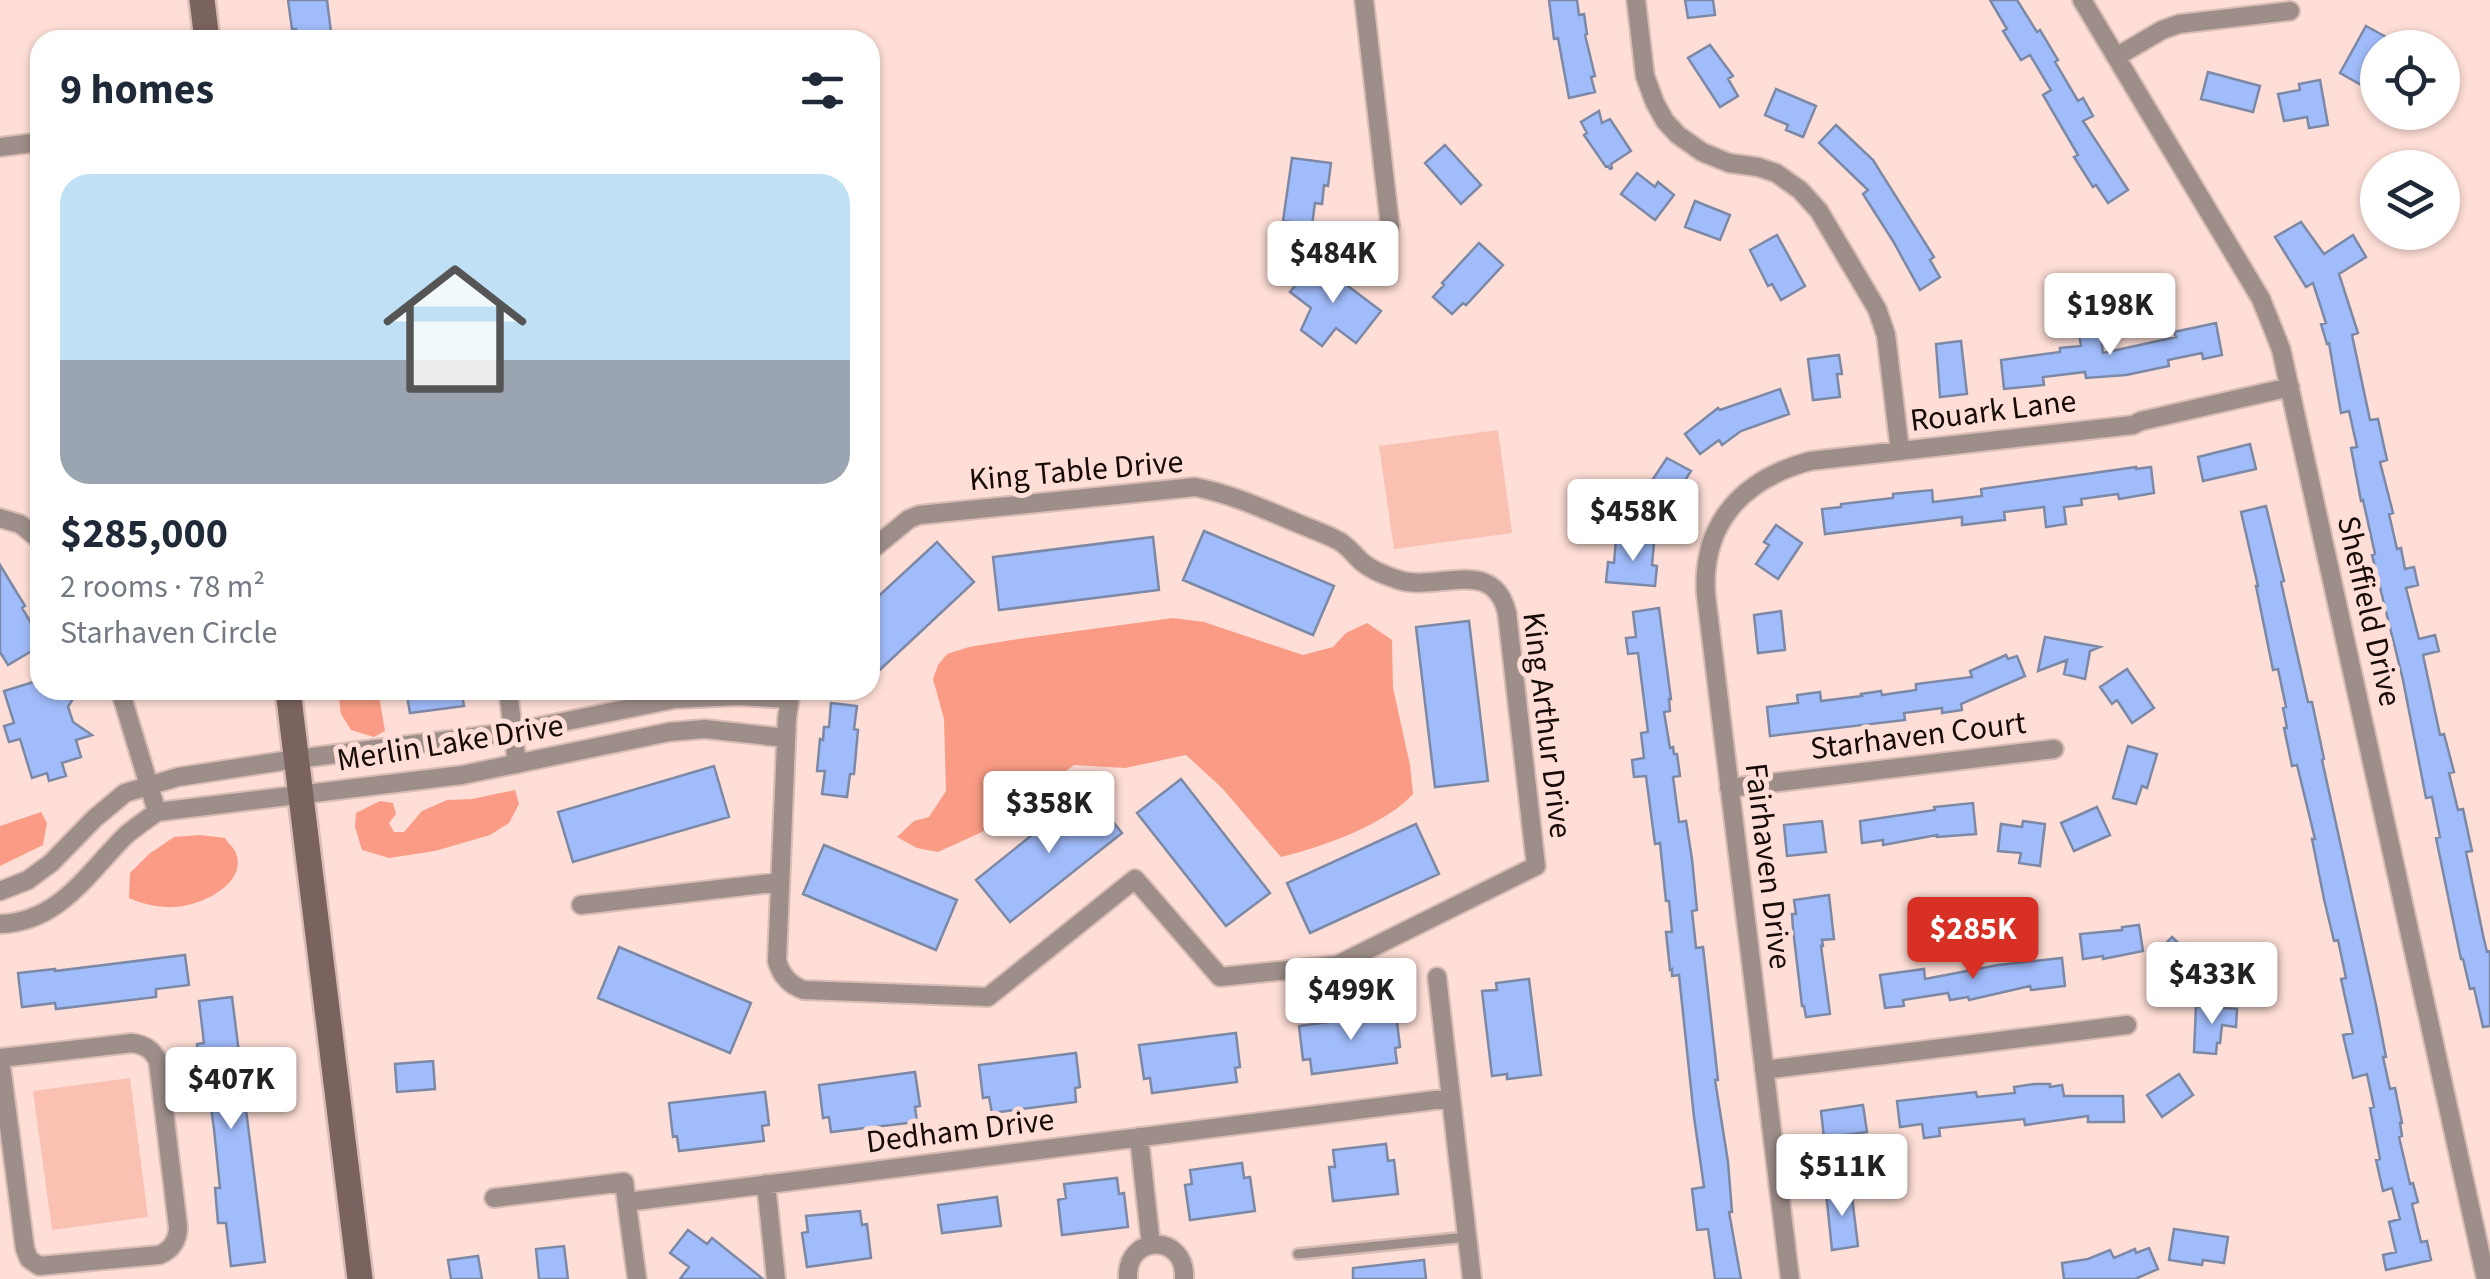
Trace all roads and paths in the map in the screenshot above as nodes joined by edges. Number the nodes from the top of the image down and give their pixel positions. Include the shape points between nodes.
1 (202, 0) edge
2 (1364, 0) edge
3 (1636, 0) edge
4 (2082, 0) edge
5 (2290, 10) dead end
6 (206, 30) edge
7 (2116, 57) junction
8 (30, 144) edge
9 (0, 148) edge
10 (1390, 226) dead end
11 (2290, 387) junction
12 (1900, 451) junction
13 (1762, 479) joint
14 (0, 518) edge
15 (30, 532) edge
16 (880, 543) edge
17 (1396, 580) joint
18 (123, 700) edge
19 (289, 700) edge
20 (509, 700) edge
21 (670, 700) edge
22 (790, 700) edge
23 (513, 732) junction
24 (786, 738) junction
25 (2054, 748) dead end
26 (296, 759) junction
27 (517, 764) junction
28 (148, 784) junction
29 (1729, 788) junction
30 (300, 795) junction
31 (157, 812) junction
32 (780, 882) junction
33 (0, 892) edge
34 (581, 906) dead end
35 (0, 924) edge
36 (1437, 977) dead end
37 (2127, 1025) dead end
38 (132, 1043) joint
39 (1764, 1070) junction
40 (1451, 1098) junction
41 (1140, 1138) junction
42 (766, 1184) junction
43 (494, 1198) dead end
44 (627, 1202) junction
45 (1467, 1237) junction
46 (1150, 1245) junction
47 (1298, 1254) dead end
48 (360, 1279) edge
49 (637, 1279) edge
50 (776, 1279) edge
51 (1128, 1279) edge
52 (1184, 1279) edge
53 (1472, 1279) edge
54 (1790, 1279) edge
55 (2486, 1279) edge

1 - 6 main road
2 - 10 street
3 - 12 street via 1645,76 1665,121 1702,152 1776,173 1800,190 1877,309
4 - 7 street, Sheffield Drive
5 - 7 street via 2179,24
7 - 11 street, Sheffield Drive via 2262,299
8 - 9 street
11 - 12 street, Rouark Lane via 2134,425
11 - 55 street, Sheffield Drive
12 - 13 street, Rouark Lane via 1810,461
13 - 29 street, Fairhaven Drive via 1726,514 1706,570
14 - 15 street
16 - 17 street, King Table Drive via 919,515 1196,487 1336,538 1370,568
17 - 32 street, King Arthur Drive via 1476,579 1494,588 1506,606 1536,866 1337,964 1220,977 1134,878 988,997 809,990 790,983 778,965
18 - 28 street
19 - 26 main road
20 - 23 street
21 - 23 street, Merlin Lake Drive
22 - 24 street, King Arthur Drive
23 - 26 street, Merlin Lake Drive
23 - 27 street
24 - 27 street, Merlin Lake Drive via 669,732
24 - 32 street, King Arthur Drive
25 - 29 street, Starhaven Court
26 - 28 street, Merlin Lake Drive
26 - 30 main road
27 - 30 street, Merlin Lake Drive
28 - 31 street
28 - 33 street, Merlin Lake Drive via 126,793 28,880
29 - 39 street, Fairhaven Drive
30 - 31 street, Merlin Lake Drive
30 - 48 main road
31 - 35 street via 42,916
32 - 34 street
36 - 40 street
37 - 39 street
38 - 38 street via 0,1058 26,1252 39,1266 159,1255 176,1241 158,1061
39 - 54 street, Fairhaven Drive
40 - 41 street, Dedham Drive
40 - 45 street
41 - 42 street, Dedham Drive
41 - 46 street
42 - 44 street, Dedham Drive
42 - 50 street
43 - 44 street via 624,1182
44 - 49 street
45 - 47 lane
45 - 53 street
46 - 51 street via 1132,1258
46 - 52 street via 1174,1250

